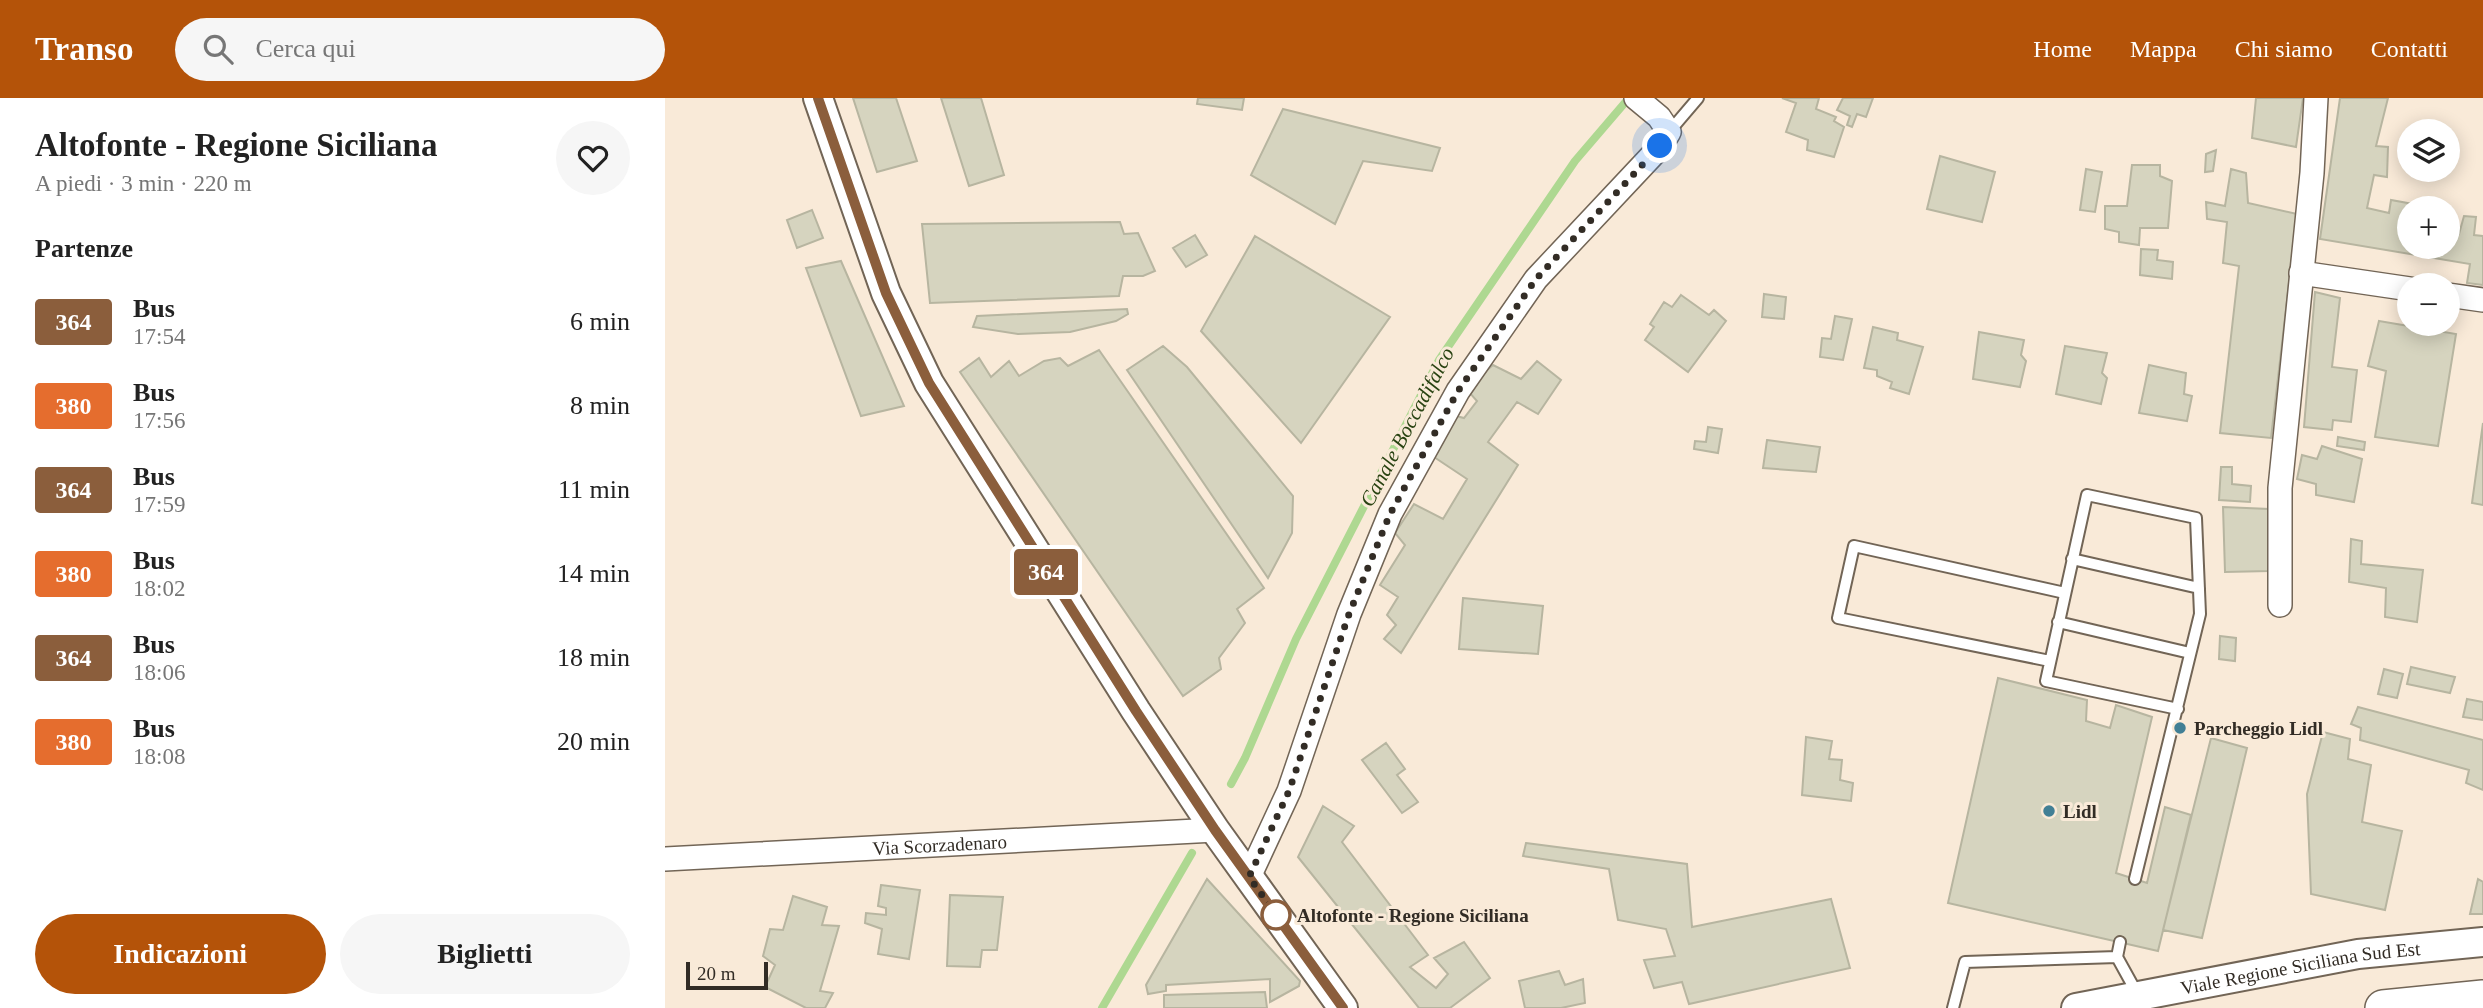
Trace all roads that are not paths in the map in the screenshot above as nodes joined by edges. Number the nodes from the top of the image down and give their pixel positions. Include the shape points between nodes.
1 (818, 98) edge
2 (1698, 98) edge
3 (2316, 98) edge
4 (1641, 102) edge
5 (1669, 132) junction
6 (2301, 273) junction
7 (2397, 287) edge
8 (2460, 297) edge
9 (2483, 300) edge
10 (2072, 559) junction
11 (2199, 588) junction
12 (2065, 593) junction
13 (2280, 605) dead end
14 (2058, 622) junction
15 (2190, 653) junction
16 (2050, 661) junction
17 (2178, 709) junction
18 (1215, 830) junction
19 (665, 859) edge
20 (1249, 877) junction
21 (2135, 879) dead end
22 (2120, 942) dead end
23 (2483, 942) edge
24 (2117, 957) junction
25 (2138, 995) junction
26 (2483, 998) edge
27 (1343, 1008) edge
28 (1953, 1008) edge
29 (2076, 1008) edge
30 (2383, 1008) edge

1 - 18 street via 886,293 929,383
2 - 5 lane
3 - 6 street
4 - 5 street
5 - 20 street via 1536,279 1458,391 1390,514 1349,614 1289,791
6 - 7 street
6 - 13 street via 2280,488
8 - 9 street
10 - 11 lane
10 - 11 lane via 2087,495 2196,518
10 - 12 lane
11 - 15 lane via 2200,614
12 - 14 lane
12 - 16 lane via 1854,546 1838,618
14 - 15 lane
14 - 16 lane
15 - 17 lane
16 - 17 lane via 2046,681
17 - 21 lane
18 - 19 street, Via Scorzadenaro
18 - 20 street
20 - 27 street
22 - 24 lane
23 - 25 street, Viale Regione Siciliana Sud Est via 2358,954
24 - 25 lane
24 - 28 lane via 1965,962
25 - 29 street, Viale Regione Siciliana Sud Est
26 - 30 main road

